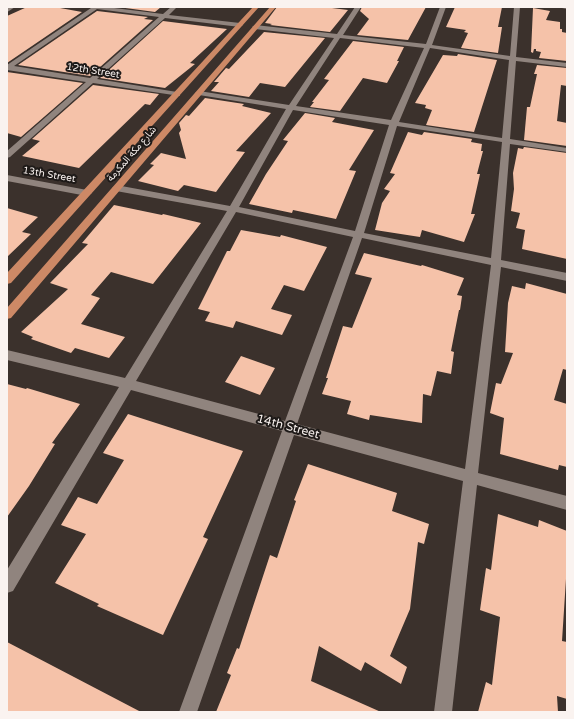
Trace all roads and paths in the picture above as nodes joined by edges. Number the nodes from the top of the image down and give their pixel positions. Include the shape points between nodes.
1 (12, 7) edge
2 (95, 7) edge
3 (174, 7) edge
4 (256, 7) edge
5 (273, 7) edge
6 (358, 7) edge
7 (443, 7) edge
8 (517, 7) edge
9 (7, 10) edge
10 (163, 16) junction
11 (240, 25) junction
12 (256, 27) junction
13 (338, 36) junction
14 (428, 46) junction
15 (513, 59) junction
16 (567, 65) edge
17 (7, 67) edge
18 (92, 81) junction
19 (199, 93) junction
20 (177, 94) junction
21 (291, 107) junction
22 (394, 123) junction
23 (505, 140) junction
24 (567, 150) edge
25 (7, 155) edge
26 (7, 178) edge
27 (116, 188) junction
28 (87, 193) junction
29 (232, 209) junction
30 (359, 234) junction
31 (496, 262) junction
32 (567, 277) edge
33 (7, 280) edge
34 (7, 315) edge
35 (7, 355) edge
36 (127, 384) junction
37 (289, 428) junction
38 (471, 477) junction
39 (567, 503) edge
40 (7, 585) edge
41 (188, 712) edge
42 (443, 712) edge

1 - 9 street
2 - 10 street
2 - 17 street
3 - 10 street
4 - 11 main road, شارع مكة المكرمة
5 - 12 main road, شارع مكة المكرمة
6 - 13 street
7 - 14 street
8 - 15 street
10 - 11 street
10 - 18 street
11 - 20 main road, شارع مكة المكرمة
12 - 13 street
12 - 19 main road, شارع مكة المكرمة
13 - 14 street
13 - 21 street
14 - 15 street
14 - 22 street
15 - 16 street
15 - 23 street
17 - 18 street, 12th Street
18 - 20 street, 12th Street
18 - 25 street
19 - 21 street
19 - 27 main road, شارع مكة المكرمة
20 - 28 main road, شارع مكة المكرمة
21 - 22 street
21 - 29 street
22 - 23 street
22 - 30 street
23 - 24 street
23 - 31 street
26 - 28 street, 13th Street
27 - 29 street
27 - 34 main road, شارع مكة المكرمة
28 - 33 main road, شارع مكة المكرمة
29 - 30 street
29 - 36 street
30 - 31 street
30 - 37 street
31 - 32 street
31 - 38 street
35 - 36 street, 14th Street
36 - 37 street, 14th Street
36 - 40 street
37 - 38 street, 14th Street
37 - 41 street
38 - 39 street, 14th Street
38 - 42 street

